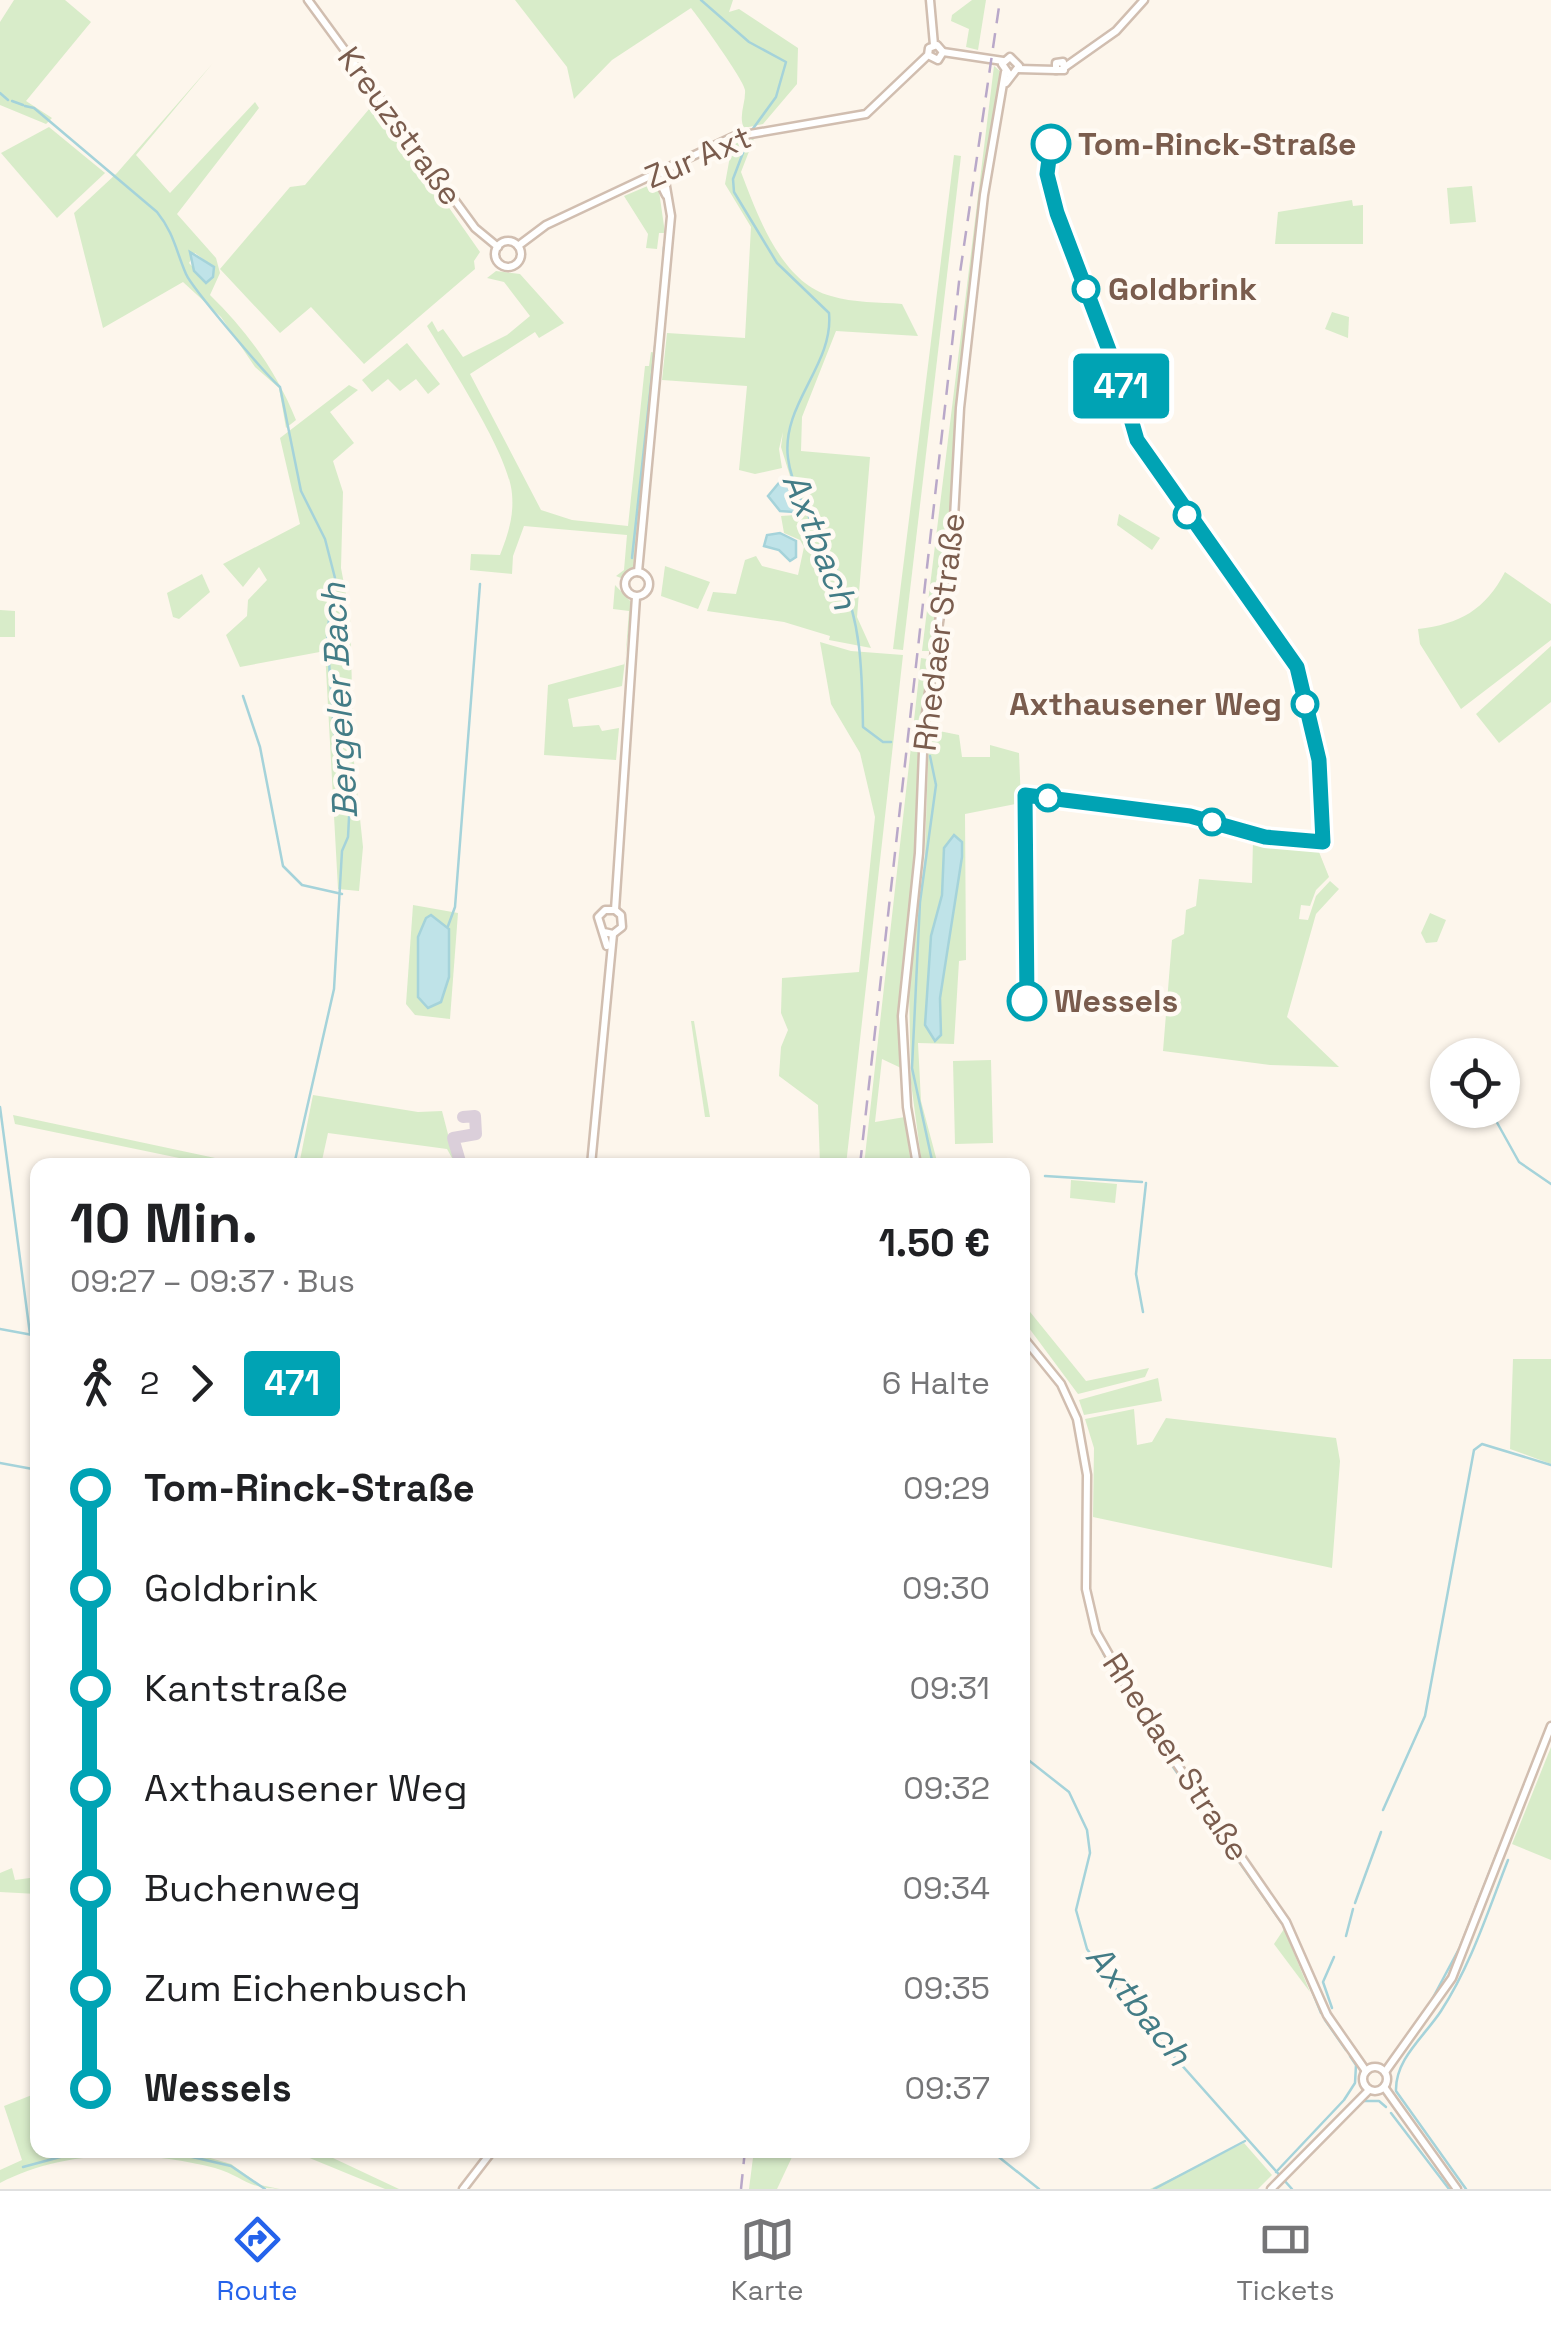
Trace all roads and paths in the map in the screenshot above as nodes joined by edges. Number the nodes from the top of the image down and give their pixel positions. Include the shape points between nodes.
1 (308, 0) edge
2 (930, 0) edge
3 (1144, 0) edge
4 (934, 45) junction
5 (943, 52) junction
6 (928, 56) junction
7 (1019, 67) junction
8 (1005, 68) junction
9 (659, 171) junction
10 (518, 246) junction
11 (498, 247) junction
12 (638, 572) junction
13 (636, 597) junction
14 (611, 909) junction
15 (608, 933) junction
16 (592, 1158) edge
17 (916, 1158) edge
18 (1030, 1346) edge
19 (1551, 1726) edge
20 (1369, 2069) junction
21 (1383, 2071) junction
22 (1367, 2088) junction
23 (1382, 2088) junction
24 (486, 2158) edge
25 (1273, 2188) edge
26 (463, 2189) edge
27 (1457, 2189) edge

1 - 11 street, Kreuzstraße via 475,228
2 - 4 street
3 - 7 street via 1079,58 1060,66
4 - 5 street
4 - 6 street
5 - 6 street via 938,60
5 - 8 street
6 - 9 street, Zur Axt via 866,114 758,130
7 - 8 street
7 - 8 street via 1014,57
8 - 17 street, Rhedaer Straße via 975,270 954,518 929,670 902,1016
9 - 10 street, Zur Axt via 546,225
9 - 12 street via 670,226
10 - 11 street via 509,241
10 - 11 street via 519,260 509,266 498,261
12 - 13 street via 625,583
12 - 13 street via 650,582
13 - 14 street
14 - 15 street via 598,921
14 - 15 street via 623,923
15 - 16 street
18 - 20 street, Rhedaer Straße via 1061,1384 1076,1419 1086,1475 1086,1589 1101,1642 1145,1718 1286,1922 1327,2015
19 - 21 street via 1452,1978
20 - 21 street
20 - 22 street
21 - 23 street
22 - 23 street
22 - 25 street
23 - 27 street
24 - 26 street

